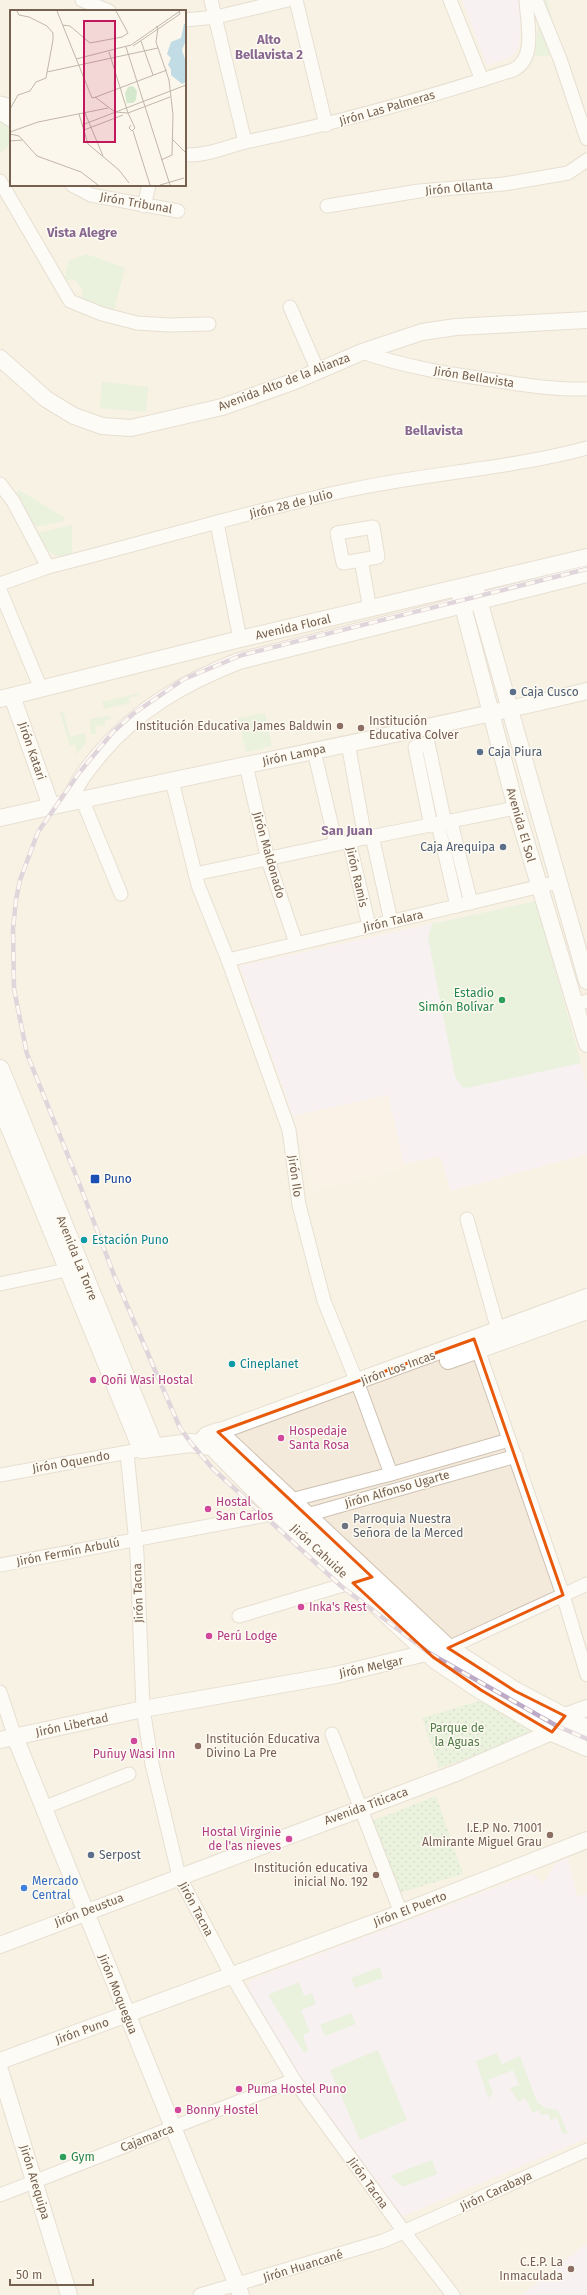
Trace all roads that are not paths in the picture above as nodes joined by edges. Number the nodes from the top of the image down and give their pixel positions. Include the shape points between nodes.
1 (82, 0) edge
2 (211, 0) edge
3 (288, 0) edge
4 (296, 0) edge
5 (450, 0) edge
6 (526, 0) edge
7 (536, 0) edge
8 (107, 10) edge
9 (216, 17) junction
10 (186, 20) edge
11 (482, 80) junction
12 (0, 103) edge
13 (10, 106) edge
14 (0, 113) edge
15 (10, 119) edge
16 (326, 125) junction
17 (587, 139) edge
18 (245, 142) junction
19 (186, 155) edge
20 (587, 160) edge
21 (0, 181) edge
22 (74, 186) edge
23 (149, 186) edge
24 (144, 206) junction
25 (327, 206) dead end
26 (178, 211) dead end
27 (290, 307) dead end
28 (587, 320) edge
29 (209, 324) dead end
30 (362, 352) junction
31 (0, 358) edge
32 (318, 371) junction
33 (587, 389) edge
34 (587, 448) edge
35 (0, 484) edge
36 (217, 523) junction
37 (587, 557) edge
38 (361, 560) dead end
39 (48, 568) junction
40 (587, 578) edge
41 (0, 584) edge
42 (475, 584) junction
43 (459, 588) junction
44 (0, 590) edge
45 (479, 601) junction
46 (462, 604) junction
47 (370, 609) junction
48 (5, 613) edge
49 (240, 639) junction
50 (41, 689) junction
51 (587, 691) edge
52 (6, 698) edge
53 (509, 710) junction
54 (491, 714) junction
55 (348, 743) junction
56 (314, 751) junction
57 (246, 765) junction
58 (172, 781) junction
59 (76, 800) junction
60 (51, 806) junction
61 (516, 808) junction
62 (0, 818) edge
63 (441, 824) junction
64 (369, 837) junction
65 (350, 841) junction
66 (336, 844) junction
67 (268, 860) junction
68 (195, 874) junction
69 (558, 882) junction
70 (539, 888) junction
71 (121, 894) dead end
72 (471, 903) junction
73 (457, 906) junction
74 (391, 921) junction
75 (368, 926) junction
76 (296, 943) junction
77 (228, 960) junction
78 (587, 981) edge
79 (580, 1003) edge
80 (587, 1044) edge
81 (0, 1069) edge
82 (4, 1105) edge
83 (468, 1219) dead end
84 (74, 1268) junction
85 (0, 1284) edge
86 (587, 1297) edge
87 (587, 1311) edge
88 (498, 1330) junction
89 (476, 1345) junction
90 (359, 1388) junction
91 (213, 1439) junction
92 (510, 1440) junction
93 (141, 1450) junction
94 (516, 1456) junction
95 (391, 1474) junction
96 (0, 1475) edge
97 (290, 1500) junction
98 (278, 1513) junction
99 (307, 1515) junction
100 (135, 1539) junction
101 (0, 1565) edge
102 (372, 1577) junction
103 (353, 1583) junction
104 (587, 1584) edge
105 (563, 1595) junction
106 (239, 1616) dead end
107 (448, 1648) junction
108 (429, 1653) junction
109 (587, 1675) edge
110 (0, 1692) edge
111 (587, 1708) edge
112 (143, 1709) junction
113 (565, 1716) junction
114 (586, 1727) edge
115 (552, 1732) junction
116 (332, 1734) dead end
117 (7, 1739) edge
118 (587, 1747) edge
119 (128, 1774) dead end
120 (43, 1808) junction
121 (361, 1808) junction
122 (587, 1840) edge
123 (179, 1876) junction
124 (85, 1912) junction
125 (401, 1913) junction
126 (0, 1945) edge
127 (232, 1976) junction
128 (126, 2014) junction
129 (0, 2061) edge
130 (0, 2070) edge
131 (294, 2080) junction
132 (172, 2128) junction
133 (587, 2150) edge
134 (36, 2181) junction
135 (0, 2195) edge
136 (405, 2233) junction
137 (239, 2290) edge
138 (69, 2295) edge
139 (200, 2295) edge
140 (453, 2295) edge

1 - 8 street
2 - 9 street
3 - 9 street
4 - 16 street
5 - 11 street
6 - 11 street, Jirón Las Palmeras via 526,60 513,70
7 - 17 street via 560,59
9 - 10 street
9 - 18 street
11 - 16 street, Jirón Las Palmeras
12 - 13 street
14 - 15 street
16 - 18 street, Jirón Las Palmeras
18 - 19 street, Jirón Las Palmeras via 217,152
20 - 25 street, Jirón Ollanta via 568,173 504,184 419,191
21 - 29 street via 70,301 102,314 137,322 169,326
22 - 24 street, Jirón Tribunal via 91,195
23 - 24 street
24 - 26 street, Jirón Tribunal
27 - 32 street
28 - 30 street, Avenida Alto de la Alianza via 438,329
30 - 32 street, Avenida Alto de la Alianza
30 - 33 street, Jirón Bellavista via 456,375 558,389
31 - 32 street, Avenida Alto de la Alianza via 37,392 61,409 85,421 121,428 156,424 222,407
34 - 36 street, Jirón 28 de Julio via 533,461 410,478 348,490
35 - 39 street via 13,501
36 - 39 street, Jirón 28 de Julio
36 - 49 street
37 - 42 street, Avenida Floral
38 - 47 street
39 - 41 street, Jirón 28 de Julio
40 - 45 street, Avenida Floral
42 - 43 street, Avenida Floral
42 - 45 street, Avenida El Sol
43 - 46 street, Avenida El Sol
43 - 47 street, Avenida Floral
44 - 48 street
45 - 46 street, Avenida Floral
45 - 53 street, Avenida El Sol
46 - 54 street, Avenida El Sol
46 - 59 street, Avenida Floral via 239,661 192,681 151,706 119,733 78,781
47 - 49 street, Avenida Floral
48 - 50 street
49 - 50 street, Avenida Floral
50 - 52 street, Avenida Floral
51 - 53 street, Jirón Lampa
52 - 60 street, Jirón Katari
53 - 54 street, Jirón Lampa
53 - 69 street, Avenida El Sol
54 - 55 street, Jirón Lampa
54 - 61 street, Avenida El Sol
55 - 56 street, Jirón Lampa
55 - 64 street, Jirón Ramis
56 - 57 street, Jirón Lampa
56 - 66 street, Jirón Ramis
57 - 58 street, Jirón Lampa
57 - 67 street, Jirón Maldonado
58 - 59 street, Jirón Lampa
58 - 68 street, Jirón Ilo
59 - 60 street, Jirón Lampa
59 - 71 street
60 - 62 street, Jirón Lampa
61 - 63 street
61 - 70 street, Avenida El Sol
63 - 63 street via 428,743 415,747
63 - 64 street
63 - 72 street
63 - 73 street
64 - 65 street
64 - 74 street, Jirón Ramis
65 - 66 street, Jirón Ramis
65 - 75 street, Jirón Ramis
66 - 67 street
67 - 68 street
67 - 76 street, Jirón Maldonado
68 - 77 street, Jirón Ilo
69 - 70 street, Jirón Talara
69 - 78 street, Avenida El Sol
70 - 72 street, Jirón Talara
70 - 79 street, Avenida El Sol
72 - 73 street, Jirón Talara
73 - 74 street, Jirón Talara
74 - 75 street, Jirón Talara
75 - 76 street, Jirón Talara
76 - 77 street, Jirón Talara
77 - 90 street, Jirón Ilo via 289,1130 299,1205 318,1280
79 - 80 street, Avenida El Sol
81 - 82 main road, Avenida La Torre
82 - 84 main road, Avenida La Torre
83 - 88 street
84 - 85 street
84 - 93 main road, Avenida La Torre
86 - 88 street, Jirón Los Incas
87 - 89 street, Jirón Los Incas
88 - 89 street, Jirón Los Incas
89 - 90 street, Jirón Los Incas
89 - 92 street
90 - 91 street, Jirón Los Incas
90 - 95 street, Jirón Ilo
91 - 93 main road
91 - 97 main road
91 - 98 main road, Jirón Cahuide
92 - 94 street
92 - 95 street, Jirón Alfonso Ugarte
93 - 96 street, Jirón Oquendo
93 - 100 street, Jirón Tacna
94 - 99 street, Jirón Alfonso Ugarte
94 - 105 street
95 - 97 street, Jirón Alfonso Ugarte
97 - 98 street
97 - 99 main road
98 - 99 street, Jirón Alfonso Ugarte
98 - 100 street, Jirón Alfonso Ugarte
98 - 103 main road, Jirón Cahuide
99 - 102 main road
100 - 101 street, Jirón Fermín Arbulú
100 - 112 street, Jirón Tacna
102 - 103 street
102 - 107 main road
103 - 106 street
103 - 108 main road, Jirón Cahuide
104 - 105 street, Jirón Melgar
105 - 107 street, Jirón Melgar
105 - 109 street
107 - 108 street, Jirón Melgar
107 - 113 main road via 515,1691
108 - 112 street, Jirón Melgar via 336,1675
108 - 115 main road, Jirón Cahuide via 481,1690
110 - 117 street, Jirón Moquegua
111 - 113 street
112 - 117 street, Jirón Libertad
112 - 123 street, Jirón Tacna via 152,1764
113 - 114 main road
113 - 115 street
114 - 115 street
115 - 118 main road, Jirón Cahuide
115 - 121 street, Avenida Titicaca via 456,1773
116 - 121 street
117 - 120 street, Jirón Moquegua
119 - 120 street
120 - 124 street, Jirón Moquegua
121 - 123 street, Avenida Titicaca
121 - 125 street
122 - 125 street, Jirón El Puerto
123 - 124 street, Jirón Deustua
123 - 127 street, Jirón Tacna
124 - 126 street, Jirón Deustua
124 - 128 street, Jirón Moquegua
125 - 127 street, Jirón El Puerto
127 - 128 street, Jirón Puno
127 - 131 street, Jirón Tacna
128 - 129 street, Jirón Puno
128 - 132 street, Jirón Moquegua
130 - 134 street, Jirón Arequipa
131 - 132 street, Cajamarca
131 - 136 street, Jirón Tacna
132 - 134 street, Cajamarca
132 - 137 street, Jirón Moquegua
133 - 136 street, Jirón Carabaya
134 - 135 street, Cajamarca
134 - 138 street, Jirón Arequipa
136 - 137 street, Jirón Huancané
136 - 140 street, Jirón Tacna
137 - 139 street, Jirón Huancané

